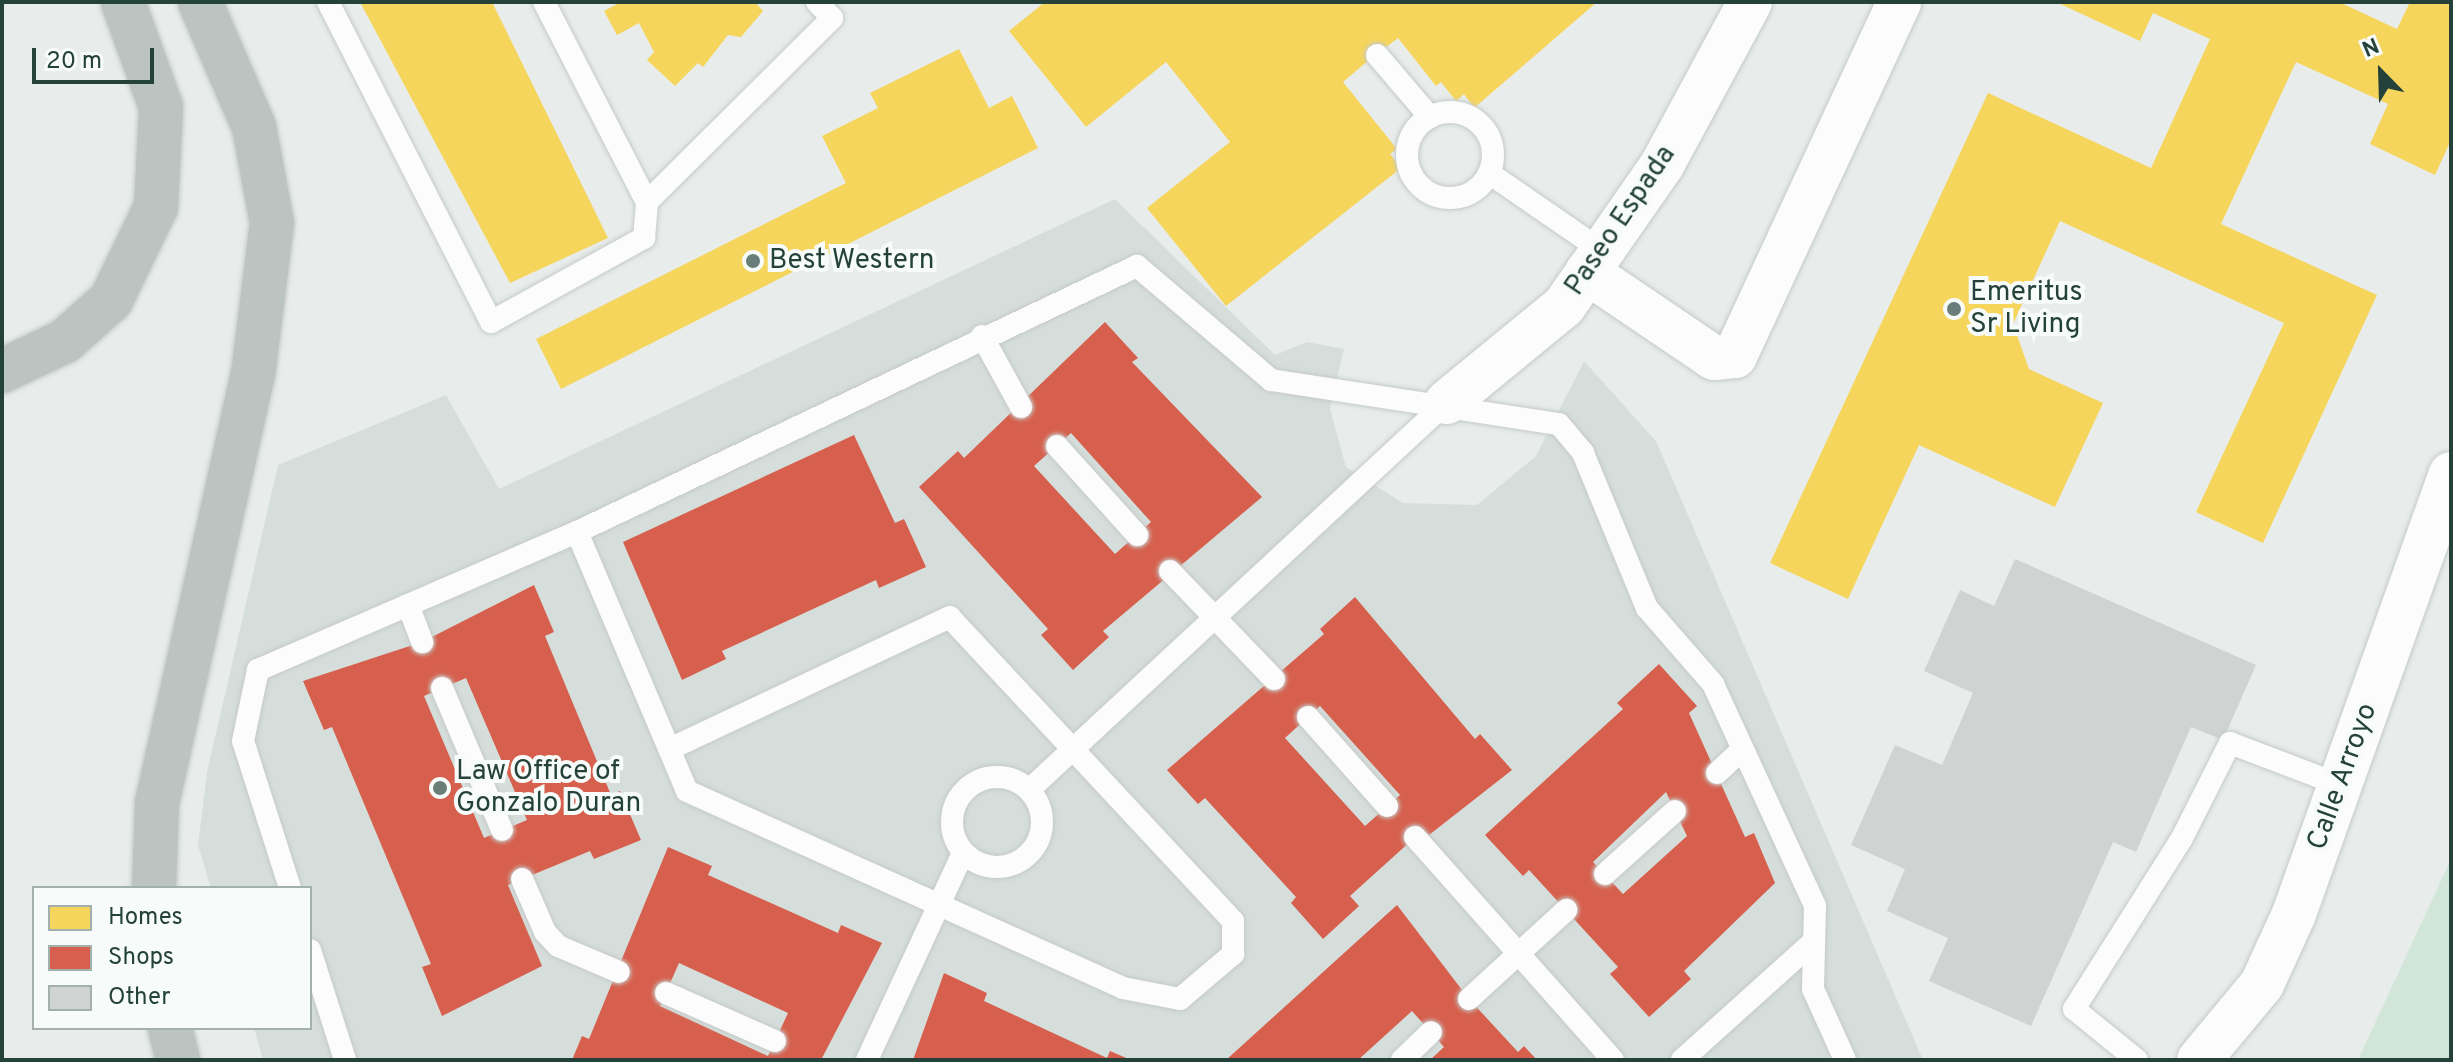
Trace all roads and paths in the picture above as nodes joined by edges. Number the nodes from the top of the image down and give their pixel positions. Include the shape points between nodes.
1 (123, 2) edge
2 (200, 2) edge
3 (328, 2) edge
4 (544, 2) edge
5 (817, 2) edge
6 (1750, 2) edge
7 (1899, 2) edge
8 (1377, 55) dead end
9 (1430, 117) junction
10 (1489, 173) junction
11 (647, 202) junction
12 (1595, 261) junction
13 (982, 336) junction
14 (2, 371) edge
15 (1447, 402) junction
16 (1021, 407) dead end
17 (1057, 446) dead end
18 (2447, 498) edge
19 (577, 532) junction
20 (1137, 535) dead end
21 (1170, 571) dead end
22 (408, 605) junction
23 (1218, 622) junction
24 (422, 642) dead end
25 (1274, 679) dead end
26 (442, 688) dead end
27 (1308, 717) dead end
28 (670, 749) junction
29 (1075, 749) junction
30 (1743, 749) junction
31 (1717, 773) dead end
32 (2340, 785) junction
33 (1029, 790) junction
34 (1387, 806) dead end
35 (1675, 811) dead end
36 (502, 830) dead end
37 (1415, 837) dead end
38 (963, 853) junction
39 (1605, 874) dead end
40 (522, 879) dead end
41 (154, 886) edge
42 (289, 886) edge
43 (938, 906) junction
44 (1566, 910) dead end
45 (1813, 942) junction
46 (1518, 953) junction
47 (312, 956) edge
48 (619, 972) dead end
49 (666, 993) dead end
50 (1469, 999) dead end
51 (170, 1030) edge
52 (1431, 1032) dead end
53 (775, 1041) dead end
54 (178, 1060) edge
55 (345, 1060) edge
56 (867, 1060) edge
57 (1402, 1060) edge
58 (1613, 1060) edge
59 (1682, 1060) edge
60 (1845, 1060) edge
61 (2137, 1060) edge
62 (2199, 1060) edge

1 - 14 highway via 161,107 156,207 111,300 65,341
2 - 41 highway via 254,127 272,223 253,375 157,803
3 - 11 lane via 491,322 644,238
4 - 11 lane
5 - 11 lane via 832,18
6 - 12 street, Paseo Espada via 1662,165
7 - 12 street via 1735,356 1714,358
8 - 9 lane
9 - 10 lane via 1456,112 1480,123 1493,147
9 - 10 lane via 1407,152 1425,191 1454,198
10 - 12 lane
12 - 15 street, Paseo Espada via 1564,306
13 - 15 lane via 1137,266 1271,380
13 - 16 lane
13 - 19 lane
15 - 23 lane
15 - 30 lane via 1559,424 1583,453 1647,608 1713,684
17 - 20 lane
18 - 32 street, Calle Arroyo
19 - 22 lane
19 - 28 lane
21 - 23 lane
22 - 24 lane
22 - 42 lane via 258,670 243,741
23 - 25 lane
23 - 29 lane
26 - 36 lane
27 - 34 lane
28 - 29 lane via 950,617
28 - 43 lane via 687,791
29 - 33 lane
29 - 43 lane via 1233,921 1233,954 1180,999 1123,988
30 - 31 lane
30 - 45 lane via 1815,906
32 - 61 lane via 2230,743 2181,840 2074,1009
32 - 62 street, Calle Arroyo via 2262,984
33 - 38 lane via 1001,777 961,795 952,825
33 - 38 lane via 1043,815 1029,854 1003,867
35 - 39 lane
37 - 46 lane
38 - 43 lane
40 - 48 lane via 545,932 558,946
43 - 56 lane
44 - 46 lane
45 - 59 lane
45 - 60 lane via 1813,989
46 - 50 lane
46 - 58 lane
47 - 55 lane
49 - 53 lane
51 - 54 highway
52 - 57 lane

